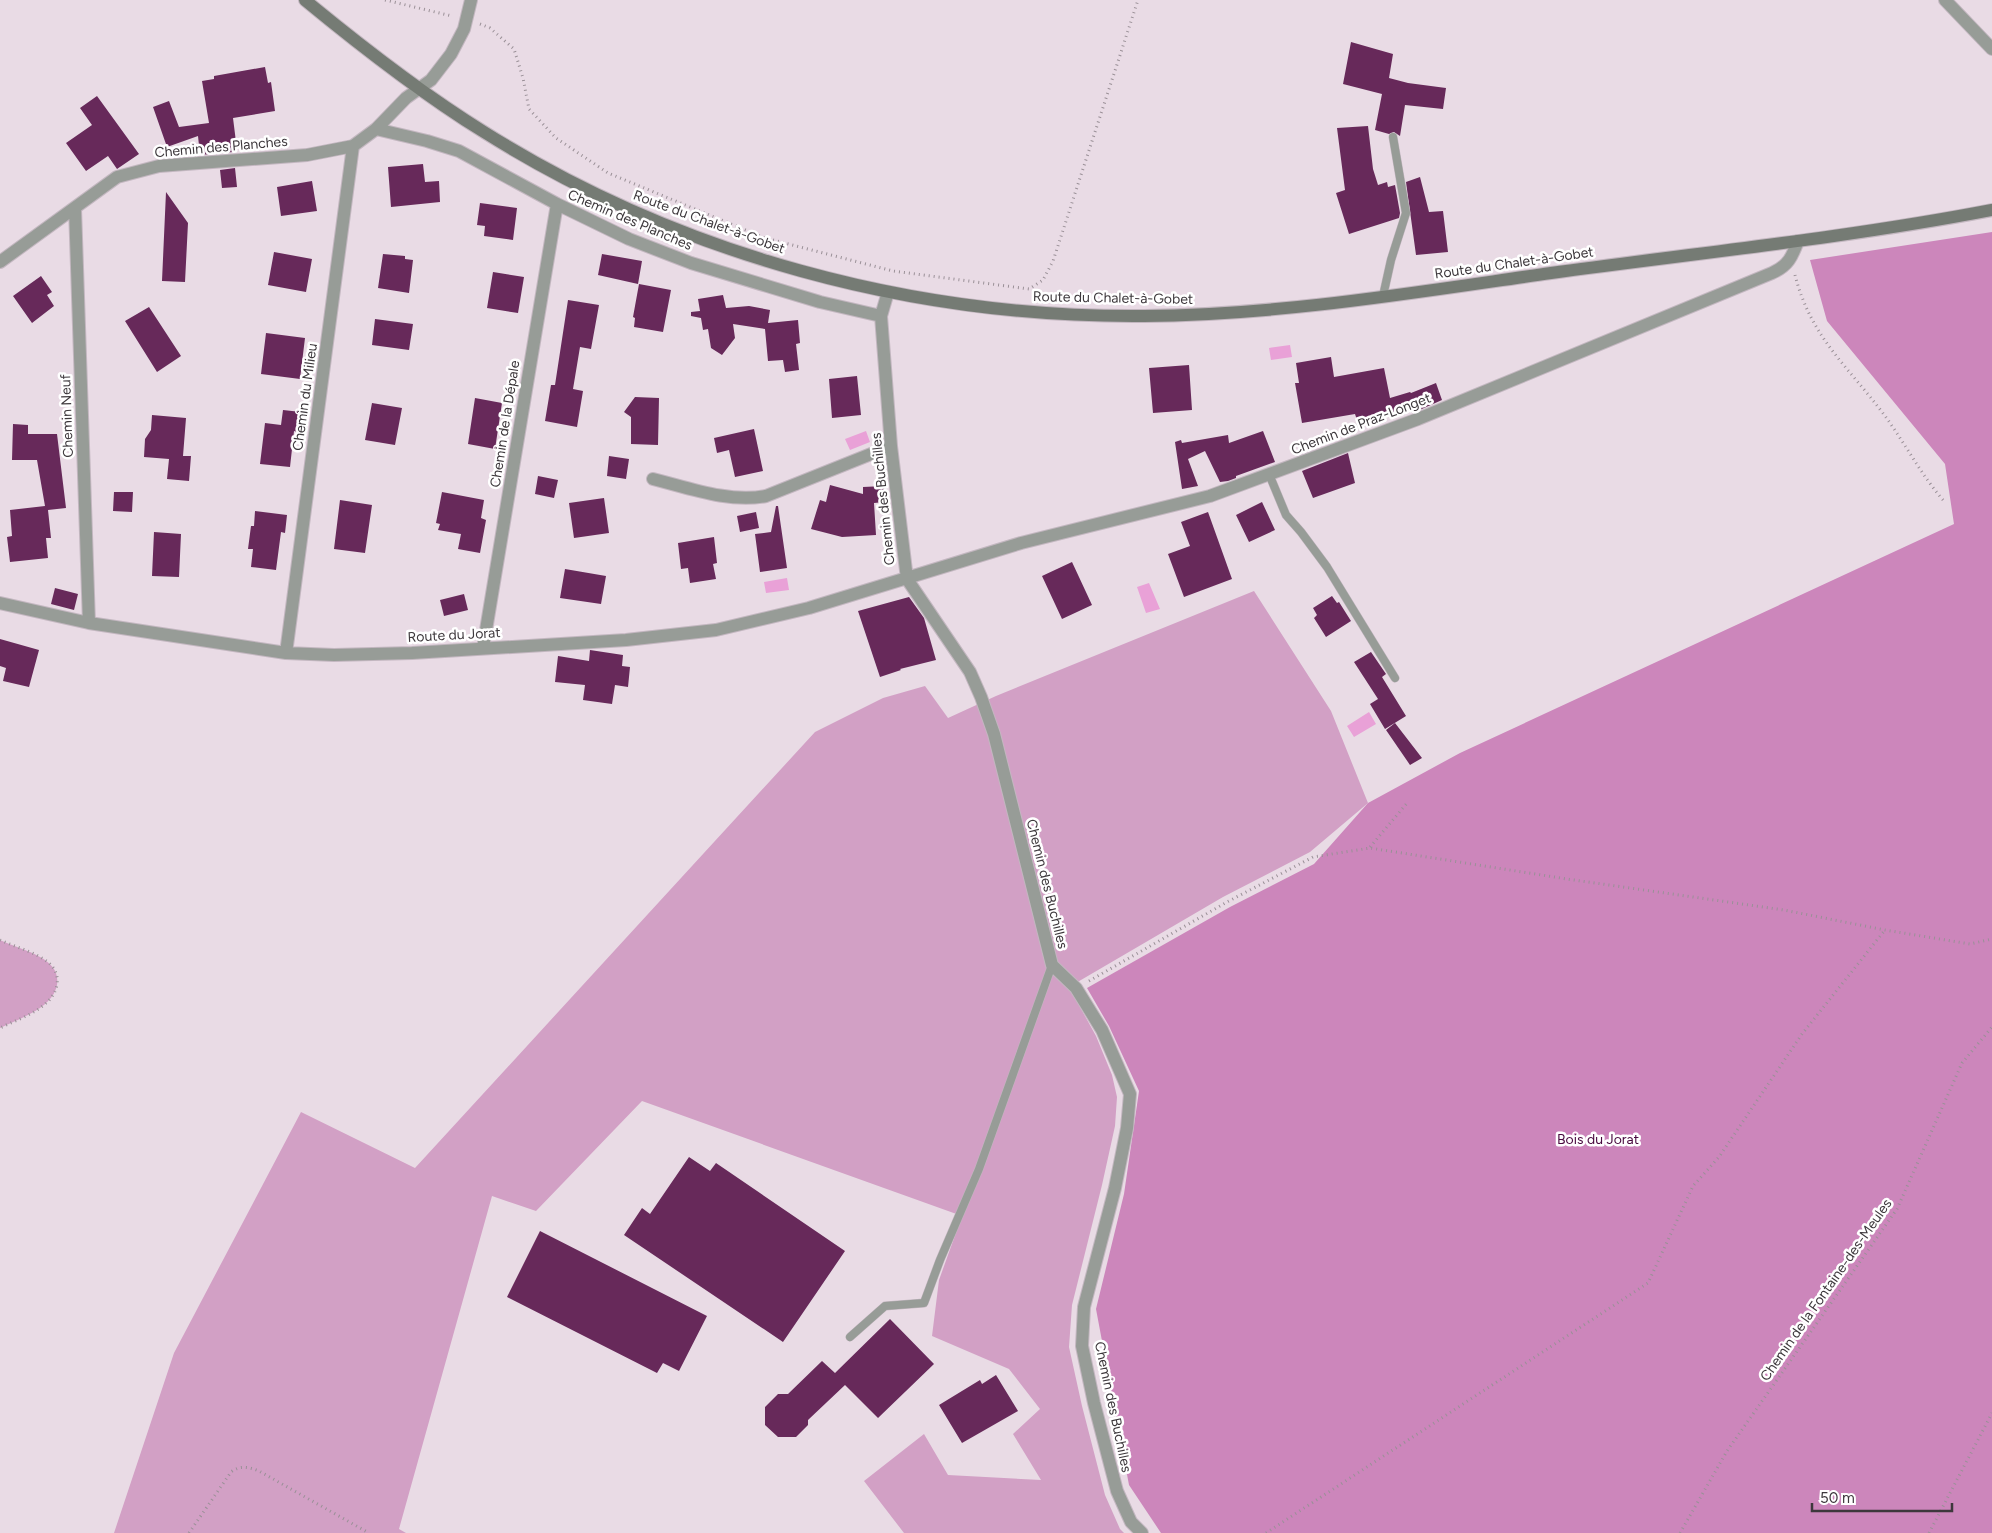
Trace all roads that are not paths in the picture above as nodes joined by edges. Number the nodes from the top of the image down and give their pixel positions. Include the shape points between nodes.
1 (305, 0) edge
2 (471, 0) edge
3 (1945, 0) edge
4 (1992, 49) edge
5 (420, 90) junction
6 (376, 129) junction
7 (1393, 137) dead end
8 (353, 146) junction
9 (556, 204) junction
10 (74, 208) junction
11 (1992, 210) edge
12 (1798, 241) junction
13 (0, 262) edge
14 (888, 292) junction
15 (1383, 296) junction
16 (881, 316) junction
17 (891, 446) junction
18 (1269, 474) junction
19 (653, 480) dead end
20 (907, 579) junction
21 (0, 603) edge
22 (89, 623) junction
23 (484, 648) junction
24 (286, 653) junction
25 (1395, 678) dead end
26 (1052, 965) junction
27 (850, 1337) dead end
28 (1142, 1533) edge

1 - 5 main road, Route du Chalet-à-Gobet
2 - 5 street, Chemin des Planches via 456,47
3 - 4 street
5 - 6 street, Chemin des Planches via 406,98
5 - 14 main road, Route du Chalet-à-Gobet via 486,134 637,212 777,264
6 - 8 street, Chemin des Planches
6 - 9 street, Chemin des Planches via 459,151
7 - 15 lane via 1406,213
8 - 10 street, Chemin des Planches via 307,155 159,166 117,177
8 - 24 street, Chemin du Milieu
9 - 16 street, Chemin des Planches via 629,239 742,280
9 - 23 street, Chemin de la Dépale
10 - 13 street, Chemin des Planches
10 - 22 street, Chemin Neuf
11 - 12 main road, Route du Chalet-à-Gobet
12 - 15 main road, Route du Chalet-à-Gobet
12 - 18 street, Chemin de Praz-Longet via 1791,260 1782,269 1418,419
14 - 15 main road, Route du Chalet-à-Gobet via 1018,311 1144,316 1259,310
14 - 16 street, Chemin des Buchilles
16 - 17 street, Chemin des Buchilles
17 - 19 street via 752,499
17 - 20 street, Chemin des Buchilles
18 - 20 street, Chemin de Praz-Longet via 1210,496 1021,543
18 - 25 lane via 1286,515 1327,567
20 - 23 street, Route du Jorat via 809,608 716,630 626,640
20 - 26 street, Chemin des Buchilles via 970,672 981,697 994,734
21 - 22 street, Route du Jorat
22 - 24 street, Route du Jorat
23 - 24 street, Route du Jorat
26 - 27 lane via 979,1169 924,1303 885,1306
26 - 28 street, Chemin des Buchilles via 1076,988 1102,1030 1130,1094 1115,1188 1084,1307 1082,1346 1116,1491 1131,1522

